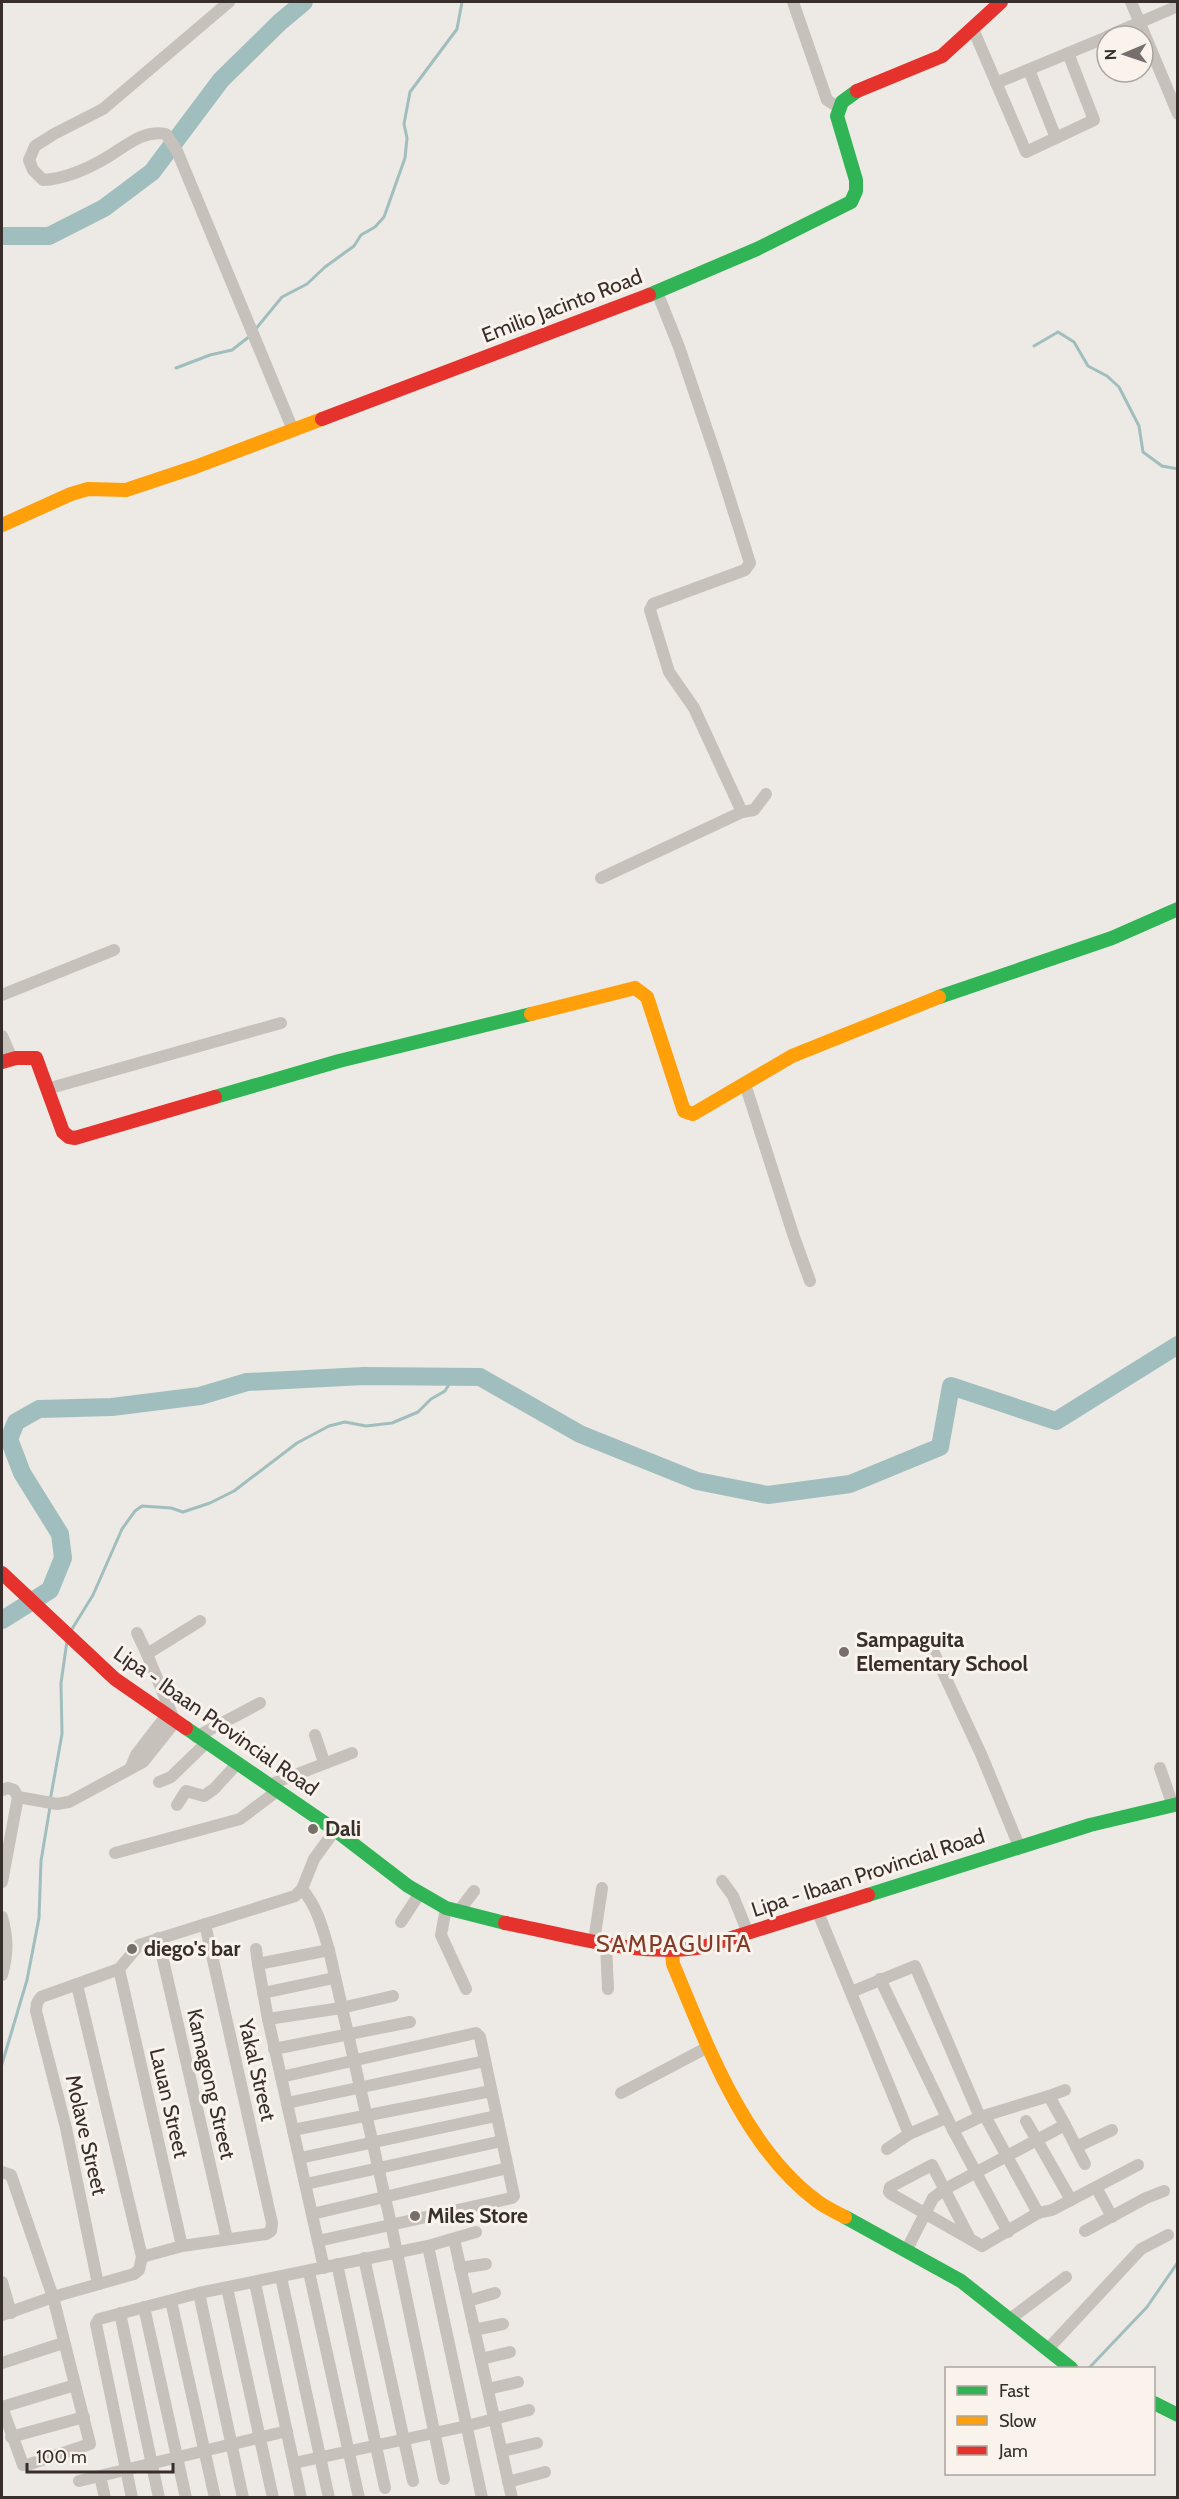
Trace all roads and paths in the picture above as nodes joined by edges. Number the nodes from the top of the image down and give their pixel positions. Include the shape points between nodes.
1 (229, 2) edge
2 (793, 2) edge
3 (1001, 2) edge
4 (1131, 2) edge
5 (1178, 6) edge
6 (1140, 23) junction
7 (973, 28) junction
8 (1095, 42) edge
9 (1068, 53) junction
10 (1029, 70) junction
11 (996, 83) junction
12 (838, 107) junction
13 (1178, 114) edge
14 (1056, 138) junction
15 (657, 292) junction
16 (293, 430) junction
17 (2, 525) edge
18 (766, 794) dead end
19 (742, 812) junction
20 (601, 878) dead end
21 (1178, 909) edge
22 (114, 950) dead end
23 (2, 995) edge
24 (281, 1023) dead end
25 (2, 1036) edge
26 (7, 1061) edge
27 (745, 1084) junction
28 (47, 1089) junction
29 (810, 1281) dead end
30 (2, 1573) edge
31 (200, 1621) dead end
32 (137, 1633) dead end
33 (934, 1653) dead end
34 (147, 1654) junction
35 (260, 1703) dead end
36 (170, 1719) junction
37 (315, 1735) dead end
38 (201, 1740) junction
39 (352, 1753) dead end
40 (324, 1762) junction
41 (237, 1764) junction
42 (1160, 1768) dead end
43 (159, 1782) dead end
44 (273, 1788) junction
45 (2, 1790) edge
46 (18, 1797) junction
47 (177, 1805) dead end
48 (1175, 1805) edge
49 (335, 1830) junction
50 (1019, 1846) junction
51 (115, 1853) dead end
52 (722, 1881) dead end
53 (2, 1882) edge
54 (602, 1888) dead end
55 (302, 1889) junction
56 (474, 1891) dead end
57 (420, 1893) junction
58 (452, 1910) junction
59 (817, 1910) junction
60 (2, 1917) edge
61 (401, 1922) dead end
62 (205, 1924) junction
63 (748, 1933) junction
64 (158, 1938) junction
65 (600, 1943) junction
66 (255, 1949) dead end
67 (329, 1950) junction
68 (672, 1952) junction
69 (258, 1964) junction
70 (119, 1969) junction
71 (2, 1973) edge
72 (334, 1978) junction
73 (880, 1979) junction
74 (77, 1985) junction
75 (466, 1989) dead end
76 (608, 1989) dead end
77 (851, 1992) junction
78 (263, 1993) junction
79 (393, 1996) dead end
80 (341, 2008) junction
81 (268, 2019) junction
82 (410, 2022) dead end
83 (346, 2034) junction
84 (708, 2047) junction
85 (274, 2049) junction
86 (484, 2061) junction
87 (353, 2062) junction
88 (281, 2077) junction
89 (358, 2088) junction
90 (1065, 2090) dead end
91 (491, 2091) junction
92 (621, 2093) dead end
93 (1049, 2096) junction
94 (287, 2103) junction
95 (365, 2115) junction
96 (496, 2116) junction
97 (982, 2116) junction
98 (946, 2118) junction
99 (1026, 2121) dead end
100 (1065, 2125) junction
101 (293, 2130) junction
102 (953, 2130) junction
103 (1112, 2130) dead end
104 (909, 2134) junction
105 (1037, 2140) junction
106 (502, 2141) junction
107 (371, 2142) junction
108 (1076, 2147) junction
109 (887, 2149) dead end
110 (1007, 2157) junction
111 (300, 2158) junction
112 (1085, 2164) dead end
113 (1138, 2165) dead end
114 (508, 2168) junction
115 (377, 2169) junction
116 (976, 2172) junction
117 (4, 2173) edge
118 (306, 2184) junction
119 (1096, 2187) junction
120 (945, 2189) junction
121 (1164, 2191) dead end
122 (383, 2198) junction
123 (1071, 2200) junction
124 (924, 2213) junction
125 (1038, 2213) junction
126 (312, 2214) junction
127 (1112, 2217) junction
128 (391, 2224) junction
129 (1085, 2231) dead end
130 (476, 2232) dead end
131 (1008, 2232) junction
132 (1168, 2235) dead end
133 (227, 2239) junction
134 (454, 2239) junction
135 (970, 2239) junction
136 (318, 2241) junction
137 (182, 2246) junction
138 (428, 2246) junction
139 (907, 2249) junction
140 (396, 2252) junction
141 (142, 2257) junction
142 (364, 2258) junction
143 (337, 2264) junction
144 (486, 2264) dead end
145 (324, 2268) junction
146 (460, 2268) junction
147 (309, 2272) junction
148 (282, 2277) junction
149 (1066, 2277) dead end
150 (2, 2282) edge
151 (255, 2283) junction
152 (98, 2284) junction
153 (227, 2288) junction
154 (200, 2293) junction
155 (495, 2293) dead end
156 (53, 2297) junction
157 (171, 2301) junction
158 (468, 2301) junction
159 (144, 2307) junction
160 (120, 2313) junction
161 (7, 2314) edge
162 (1010, 2319) junction
163 (503, 2324) dead end
164 (474, 2330) junction
165 (63, 2343) junction
166 (1047, 2350) junction
167 (510, 2352) dead end
168 (481, 2359) junction
169 (2, 2363) edge
170 (1070, 2367) edge
171 (518, 2382) dead end
172 (75, 2385) junction
173 (488, 2389) junction
174 (1155, 2404) edge
175 (2, 2407) edge
176 (529, 2410) dead end
177 (1178, 2415) edge
178 (84, 2417) junction
179 (495, 2420) junction
180 (467, 2426) junction
181 (287, 2431) junction
182 (434, 2432) junction
183 (11, 2437) junction
184 (260, 2438) junction
185 (403, 2439) junction
186 (537, 2443) dead end
187 (232, 2444) junction
188 (375, 2445) junction
189 (206, 2450) junction
190 (349, 2451) junction
191 (502, 2451) junction
192 (178, 2456) junction
193 (321, 2457) junction
194 (153, 2462) junction
195 (294, 2463) junction
196 (126, 2469) junction
197 (545, 2472) dead end
198 (100, 2476) junction
199 (444, 2479) dead end
200 (79, 2481) dead end
201 (413, 2481) dead end
202 (508, 2482) junction
203 (385, 2488) dead end
204 (105, 2498) edge
205 (132, 2498) edge
206 (159, 2498) edge
207 (186, 2498) edge
208 (216, 2498) edge
209 (243, 2498) edge
210 (273, 2498) edge
211 (301, 2498) edge
212 (329, 2498) edge
213 (359, 2498) edge
214 (482, 2498) edge
215 (512, 2498) edge

1 - 16 street via 103,109 35,146 29,160 43,180 58,179 104,159 137,138 155,131 166,134 174,145
2 - 12 street via 827,99
3 - 7 street
4 - 6 street
5 - 6 street
6 - 13 street
7 - 11 street
7 - 12 street via 942,56 854,92
8 - 9 street
9 - 10 street
9 - 14 street via 1094,120
10 - 11 street
10 - 14 street
11 - 14 street via 1026,152
12 - 15 street, Emilio Jacinto Road via 837,116 856,180 851,202
15 - 16 street, Emilio Jacinto Road
15 - 19 street via 750,563 745,570 653,604 650,610 669,672 694,708
16 - 17 street, Emilio Jacinto Road via 138,488 88,489 71,494
18 - 19 street via 754,810
19 - 20 street
21 - 27 street via 1112,939 878,1020 792,1056
22 - 23 street
24 - 28 street
25 - 26 street
26 - 28 street via 36,1058
27 - 28 street via 693,1114 686,1113 647,997 635,988 339,1061 75,1138 63,1132
27 - 29 street
30 - 36 street, Lipa - Ibaan Provincial Road via 115,1679
31 - 34 street
32 - 34 street
33 - 50 street
34 - 36 street
35 - 38 street
36 - 38 street, Lipa - Ibaan Provincial Road
36 - 46 street via 143,1762 69,1802
37 - 40 street
38 - 41 street, Lipa - Ibaan Provincial Road
38 - 43 street via 171,1778
39 - 40 street
40 - 44 street
41 - 44 street, Lipa - Ibaan Provincial Road
41 - 47 street via 204,1796 186,1791
42 - 48 street
44 - 49 street, Lipa - Ibaan Provincial Road
44 - 51 street via 240,1819
45 - 46 street via 14,1790
46 - 53 street
48 - 50 street, Lipa - Ibaan Provincial Road
49 - 55 street via 314,1859
49 - 57 street, Lipa - Ibaan Provincial Road
50 - 59 street, Lipa - Ibaan Provincial Road
52 - 63 street via 733,1896
54 - 65 street
55 - 62 street via 287,1901
55 - 67 street via 319,1915
56 - 58 street
57 - 58 street, Lipa - Ibaan Provincial Road
57 - 61 street
58 - 65 street, Lipa - Ibaan Provincial Road
58 - 75 street via 441,1935
59 - 63 street, Lipa - Ibaan Provincial Road
59 - 77 street
60 - 71 street via 8,1944
62 - 64 street
62 - 133 street, Yakal Street via 272,2223 266,2234
63 - 68 street, Lipa - Ibaan Provincial Road
64 - 70 street via 139,1945
64 - 133 street, Kamagong Street
65 - 68 street, Lipa - Ibaan Provincial Road
65 - 76 street
66 - 69 street
67 - 69 street
67 - 72 street
68 - 84 street via 673,1964
69 - 78 street
70 - 74 street
70 - 137 street, Lauan Street
72 - 78 street
72 - 80 street
73 - 77 street
73 - 97 street via 916,1967
73 - 98 street
74 - 141 street
74 - 152 street, Molave Street via 41,1997 36,2011 66,2128
77 - 104 street
78 - 81 street
79 - 80 street
80 - 81 street
80 - 83 street
81 - 85 street
82 - 83 street
83 - 85 street
83 - 87 street
84 - 92 street
84 - 139 street via 758,2138 793,2180 818,2202
85 - 88 street
86 - 87 street via 476,2032
86 - 89 street
86 - 91 street
87 - 88 street
87 - 89 street
88 - 94 street
89 - 94 street
89 - 95 street
90 - 93 street
91 - 95 street
91 - 96 street
93 - 97 street
93 - 100 street
94 - 101 street
95 - 101 street
95 - 107 street
96 - 106 street
96 - 107 street
97 - 102 street
97 - 110 street
98 - 102 street
98 - 104 street
99 - 105 street
100 - 105 street
100 - 108 street
101 - 111 street
102 - 116 street
103 - 108 street
104 - 109 street
105 - 110 street
105 - 123 street
106 - 114 street
106 - 115 street
107 - 111 street
107 - 115 street
108 - 112 street
110 - 116 street
110 - 125 street
111 - 118 street
113 - 119 street
114 - 122 street
114 - 128 street via 512,2198
115 - 118 street
115 - 122 street
116 - 120 street
116 - 131 street
117 - 156 street via 11,2175
118 - 126 street
119 - 123 street
119 - 127 street
120 - 124 street via 933,2198
120 - 124 street via 932,2165 890,2187 891,2194
120 - 135 street
121 - 127 street
122 - 126 street
122 - 128 street
123 - 125 street
124 - 135 street
124 - 139 street
125 - 131 street
126 - 136 street
127 - 129 street
128 - 136 street
128 - 140 street
130 - 134 street
131 - 135 street via 982,2246
132 - 166 street via 1142,2249
133 - 137 street
134 - 138 street
134 - 146 street
136 - 145 street
137 - 141 street
138 - 140 street
138 - 180 street
139 - 162 street via 961,2281
140 - 142 street
140 - 182 street
141 - 152 street via 134,2274
142 - 143 street
142 - 185 street
143 - 145 street
143 - 188 street
144 - 146 street
145 - 147 street
146 - 158 street
147 - 148 street
147 - 190 street
148 - 151 street
148 - 193 street
149 - 162 street
150 - 161 street
151 - 153 street
151 - 181 street
152 - 156 street
153 - 154 street
153 - 184 street
154 - 157 street
154 - 187 street
155 - 158 street
156 - 161 street
156 - 165 street
157 - 159 street
157 - 189 street
158 - 164 street
159 - 160 street
159 - 192 street
160 - 194 street
160 - 196 street via 99,2319 96,2324
162 - 166 street
163 - 164 street
164 - 168 street
165 - 169 street
165 - 172 street
166 - 170 street
167 - 168 street
168 - 173 street
171 - 173 street
172 - 175 street
172 - 178 street
173 - 179 street
174 - 177 street
175 - 183 street
176 - 179 street
178 - 183 street
178 - 183 street via 90,2441 87,2447 27,2465 21,2461
179 - 180 street
179 - 191 street
180 - 182 street
180 - 214 street
181 - 184 street
181 - 195 street
182 - 185 street
182 - 199 street
184 - 187 street
184 - 210 street
185 - 188 street
185 - 201 street
186 - 191 street
187 - 189 street
187 - 209 street
188 - 190 street
188 - 203 street
189 - 192 street
189 - 208 street
190 - 193 street
190 - 213 street
191 - 202 street
192 - 194 street
192 - 207 street
193 - 195 street
193 - 212 street
194 - 196 street
194 - 206 street
195 - 211 street
196 - 198 street
196 - 205 street
197 - 202 street
198 - 200 street
198 - 204 street
202 - 215 street

